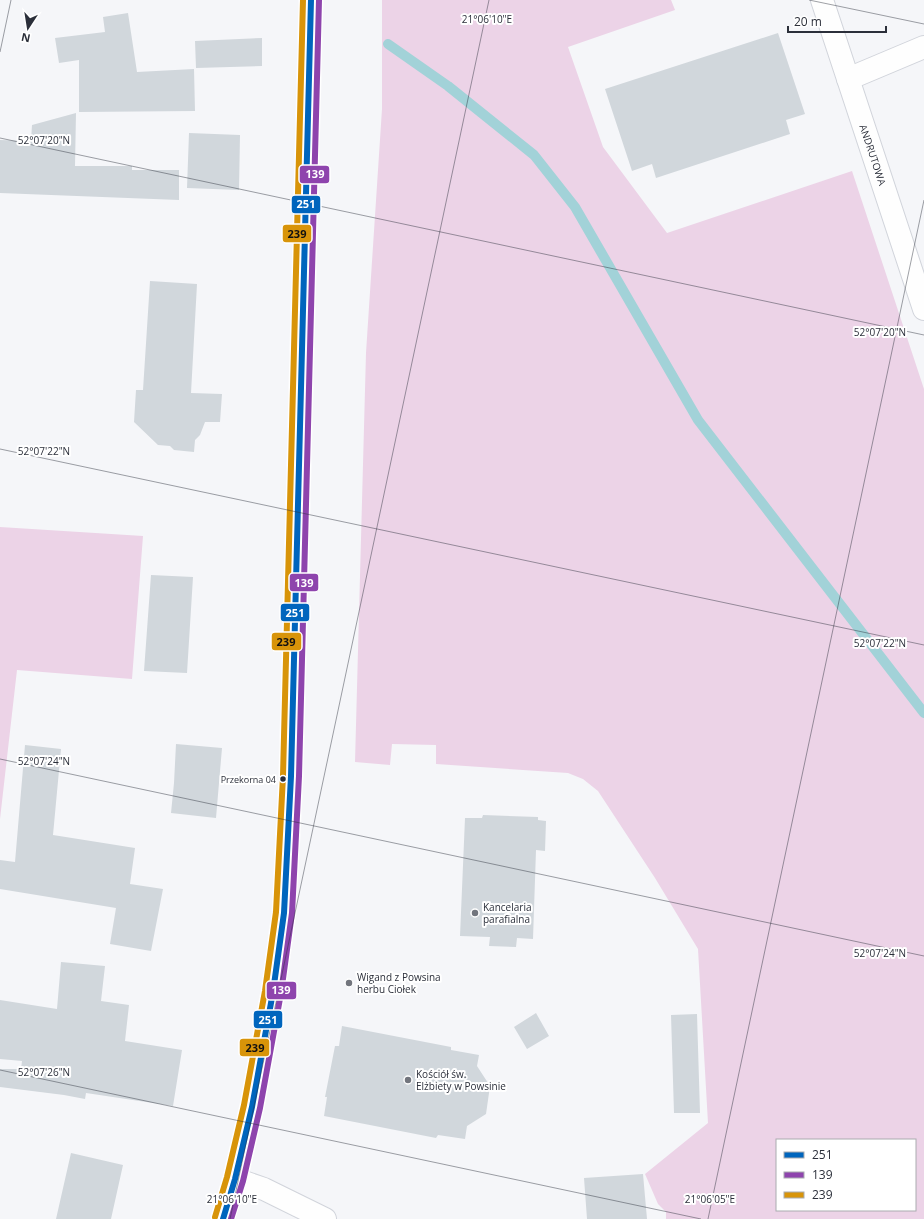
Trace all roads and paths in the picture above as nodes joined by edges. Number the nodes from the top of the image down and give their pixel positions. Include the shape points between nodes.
1 (311, 0) edge
2 (822, 0) edge
3 (924, 46) edge
4 (848, 79) junction
5 (924, 309) edge
6 (235, 1179) junction
7 (223, 1219) edge
8 (325, 1219) edge

1 - 6 street via 291,776 284,913 273,992 252,1107
2 - 4 street, ANDRUTOWA
3 - 4 street
4 - 5 street, ANDRUTOWA
6 - 7 street
6 - 8 street via 264,1189

